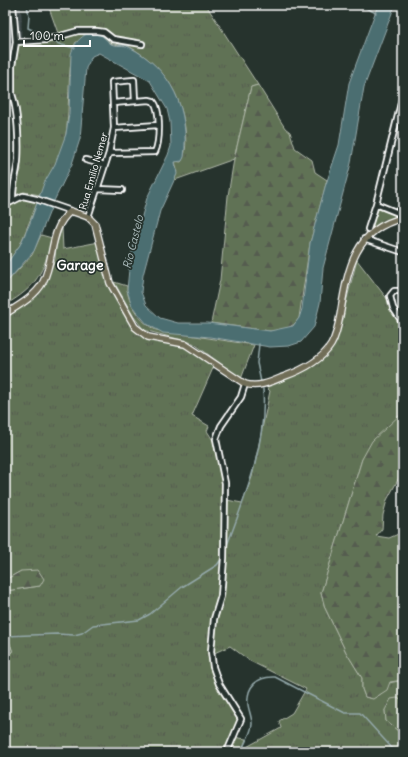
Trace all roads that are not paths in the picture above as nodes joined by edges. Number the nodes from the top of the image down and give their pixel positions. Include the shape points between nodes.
1 (13, 5) edge
2 (16, 42) junction
3 (142, 44) dead end
4 (5, 90) edge
5 (12, 94) junction
6 (403, 95) edge
7 (135, 101) junction
8 (113, 103) junction
9 (158, 124) junction
10 (114, 128) junction
11 (109, 153) junction
12 (86, 160) dead end
13 (105, 166) junction
14 (98, 190) junction
15 (122, 190) dead end
16 (13, 200) junction
17 (376, 204) junction
18 (5, 205) edge
19 (71, 211) junction
20 (88, 217) junction
21 (403, 217) edge
22 (368, 229) dead end
23 (364, 239) junction
24 (403, 252) edge
25 (403, 291) edge
26 (5, 314) edge
27 (403, 323) edge
28 (245, 384) junction
29 (228, 752) edge

1 - 2 street
2 - 3 street via 46,40 78,31 97,30 113,39
2 - 5 street via 12,66
4 - 5 street
5 - 16 street via 18,158
6 - 17 street
7 - 8 street
7 - 8 street, Rua Emilio Nemer via 134,80 112,82
7 - 9 street via 153,101 157,108
8 - 10 street, Rua Emilio Nemer
9 - 10 street
9 - 11 street via 159,139 155,152
10 - 11 street, Rua Emilio Nemer
11 - 13 street, Rua Emilio Nemer
12 - 13 street
13 - 14 street, Rua Emilio Nemer
14 - 15 street
14 - 20 street, Rua Emilio Nemer
16 - 18 street
16 - 19 street via 23,196
17 - 21 street
17 - 22 street
19 - 20 main road
19 - 26 main road via 57,229 43,283 34,294
20 - 28 main road via 98,230 110,283 135,327 148,337 185,344
21 - 23 main road via 379,227
23 - 24 street
23 - 28 main road via 350,267 336,333 327,350 312,363 286,376 266,384
25 - 27 street via 394,291 390,296 393,308
28 - 29 street via 241,397 222,426 215,443 219,453 224,492 222,584 214,619 212,667 219,684 241,719

